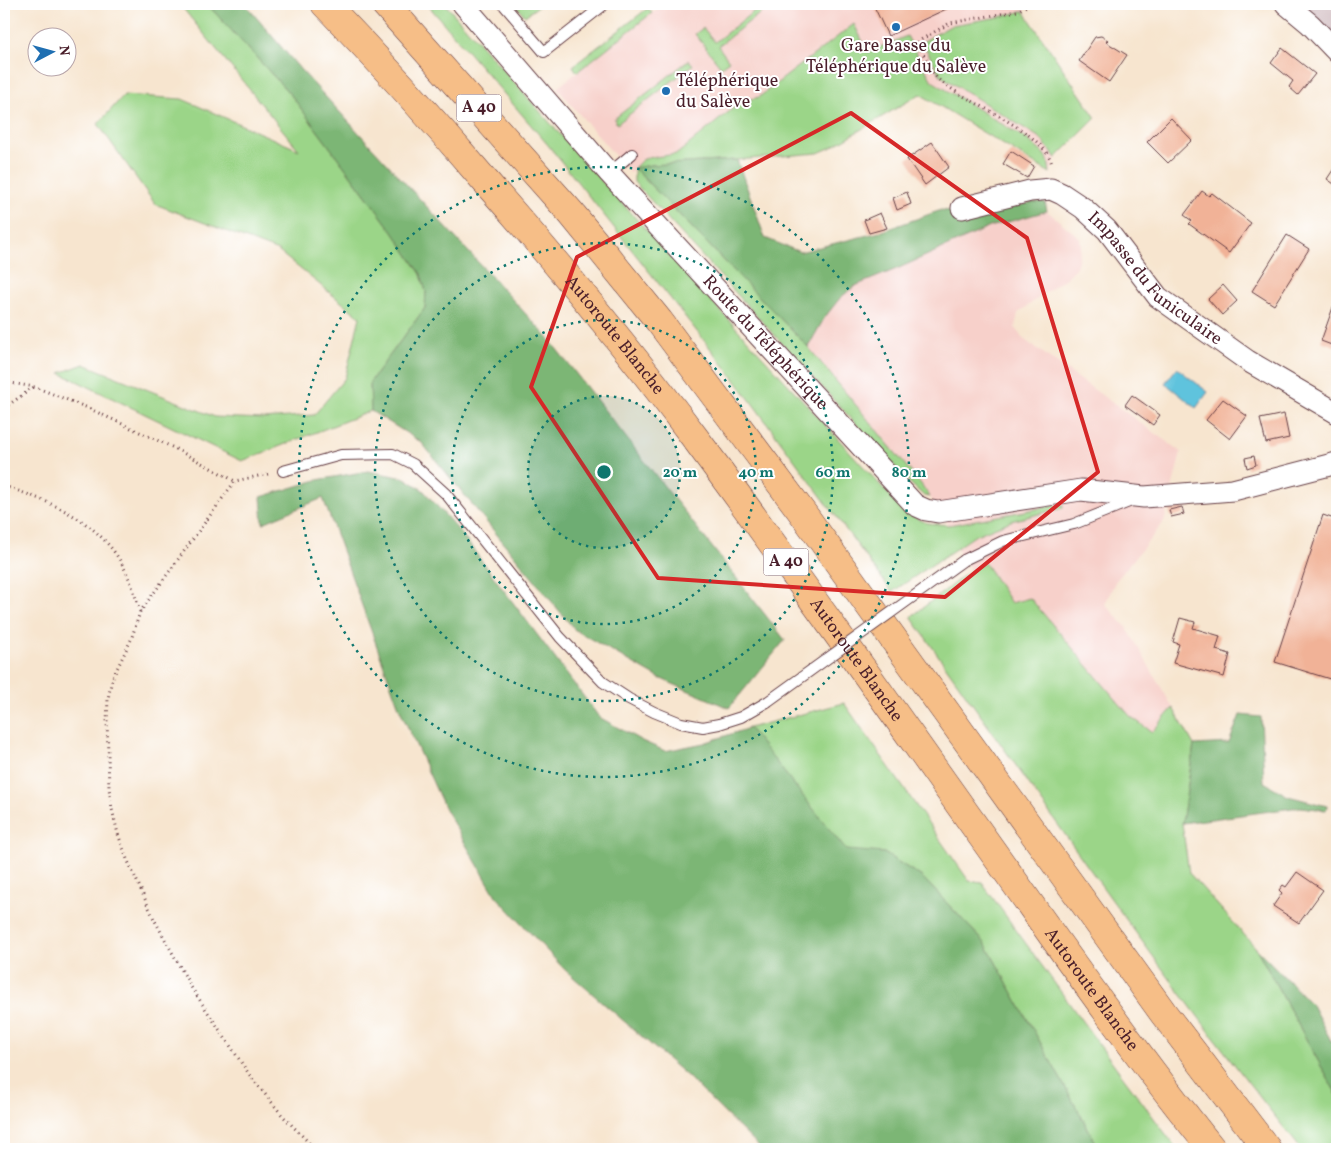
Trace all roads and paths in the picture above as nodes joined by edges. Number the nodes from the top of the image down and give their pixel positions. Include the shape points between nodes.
1 (325, 4) edge
2 (385, 4) edge
3 (463, 4) edge
4 (503, 4) edge
5 (605, 4) edge
6 (1030, 4) edge
7 (1286, 4) edge
8 (1337, 52) edge
9 (632, 154) dead end
10 (609, 173) junction
11 (1051, 189) junction
12 (962, 208) dead end
13 (4, 382) edge
14 (35, 387) junction
15 (4, 408) edge
16 (1337, 413) edge
17 (1337, 463) edge
18 (284, 471) joint
19 (235, 480) junction
20 (4, 486) edge
21 (1144, 497) junction
22 (140, 612) junction
23 (315, 1149) edge
24 (1212, 1149) edge
25 (1267, 1149) edge

1 - 24 highway, Autoroute Blanche / A 40 via 550,255 633,357 768,536 1059,945
2 - 25 highway, A 40 via 571,213 658,321 804,515 1164,1014
3 - 10 street, Route du Téléphérique
4 - 5 lane via 544,52
6 - 11 path via 1017,11 950,23 917,42 937,78 1042,146 1051,158
7 - 8 street
9 - 10 lane
10 - 21 street, Route du Téléphérique via 915,505 926,510 950,511 1081,490
11 - 12 street
11 - 16 street, Impasse du Funiculaire via 1098,220 1158,297 1248,361
13 - 14 path
14 - 15 path
14 - 19 path via 88,408
17 - 21 street, Route du Téléphérique via 1233,490
18 - 19 path
18 - 21 lane, bridge via 341,455 393,454 413,464 446,494 560,637 603,682 654,712 681,723 703,727 741,717 767,702 964,560 1003,541 1074,524
19 - 22 path
20 - 22 path via 63,508 99,535 126,571
22 - 23 path via 132,640 112,680 108,699 107,758 118,834 154,919 191,987 256,1084

